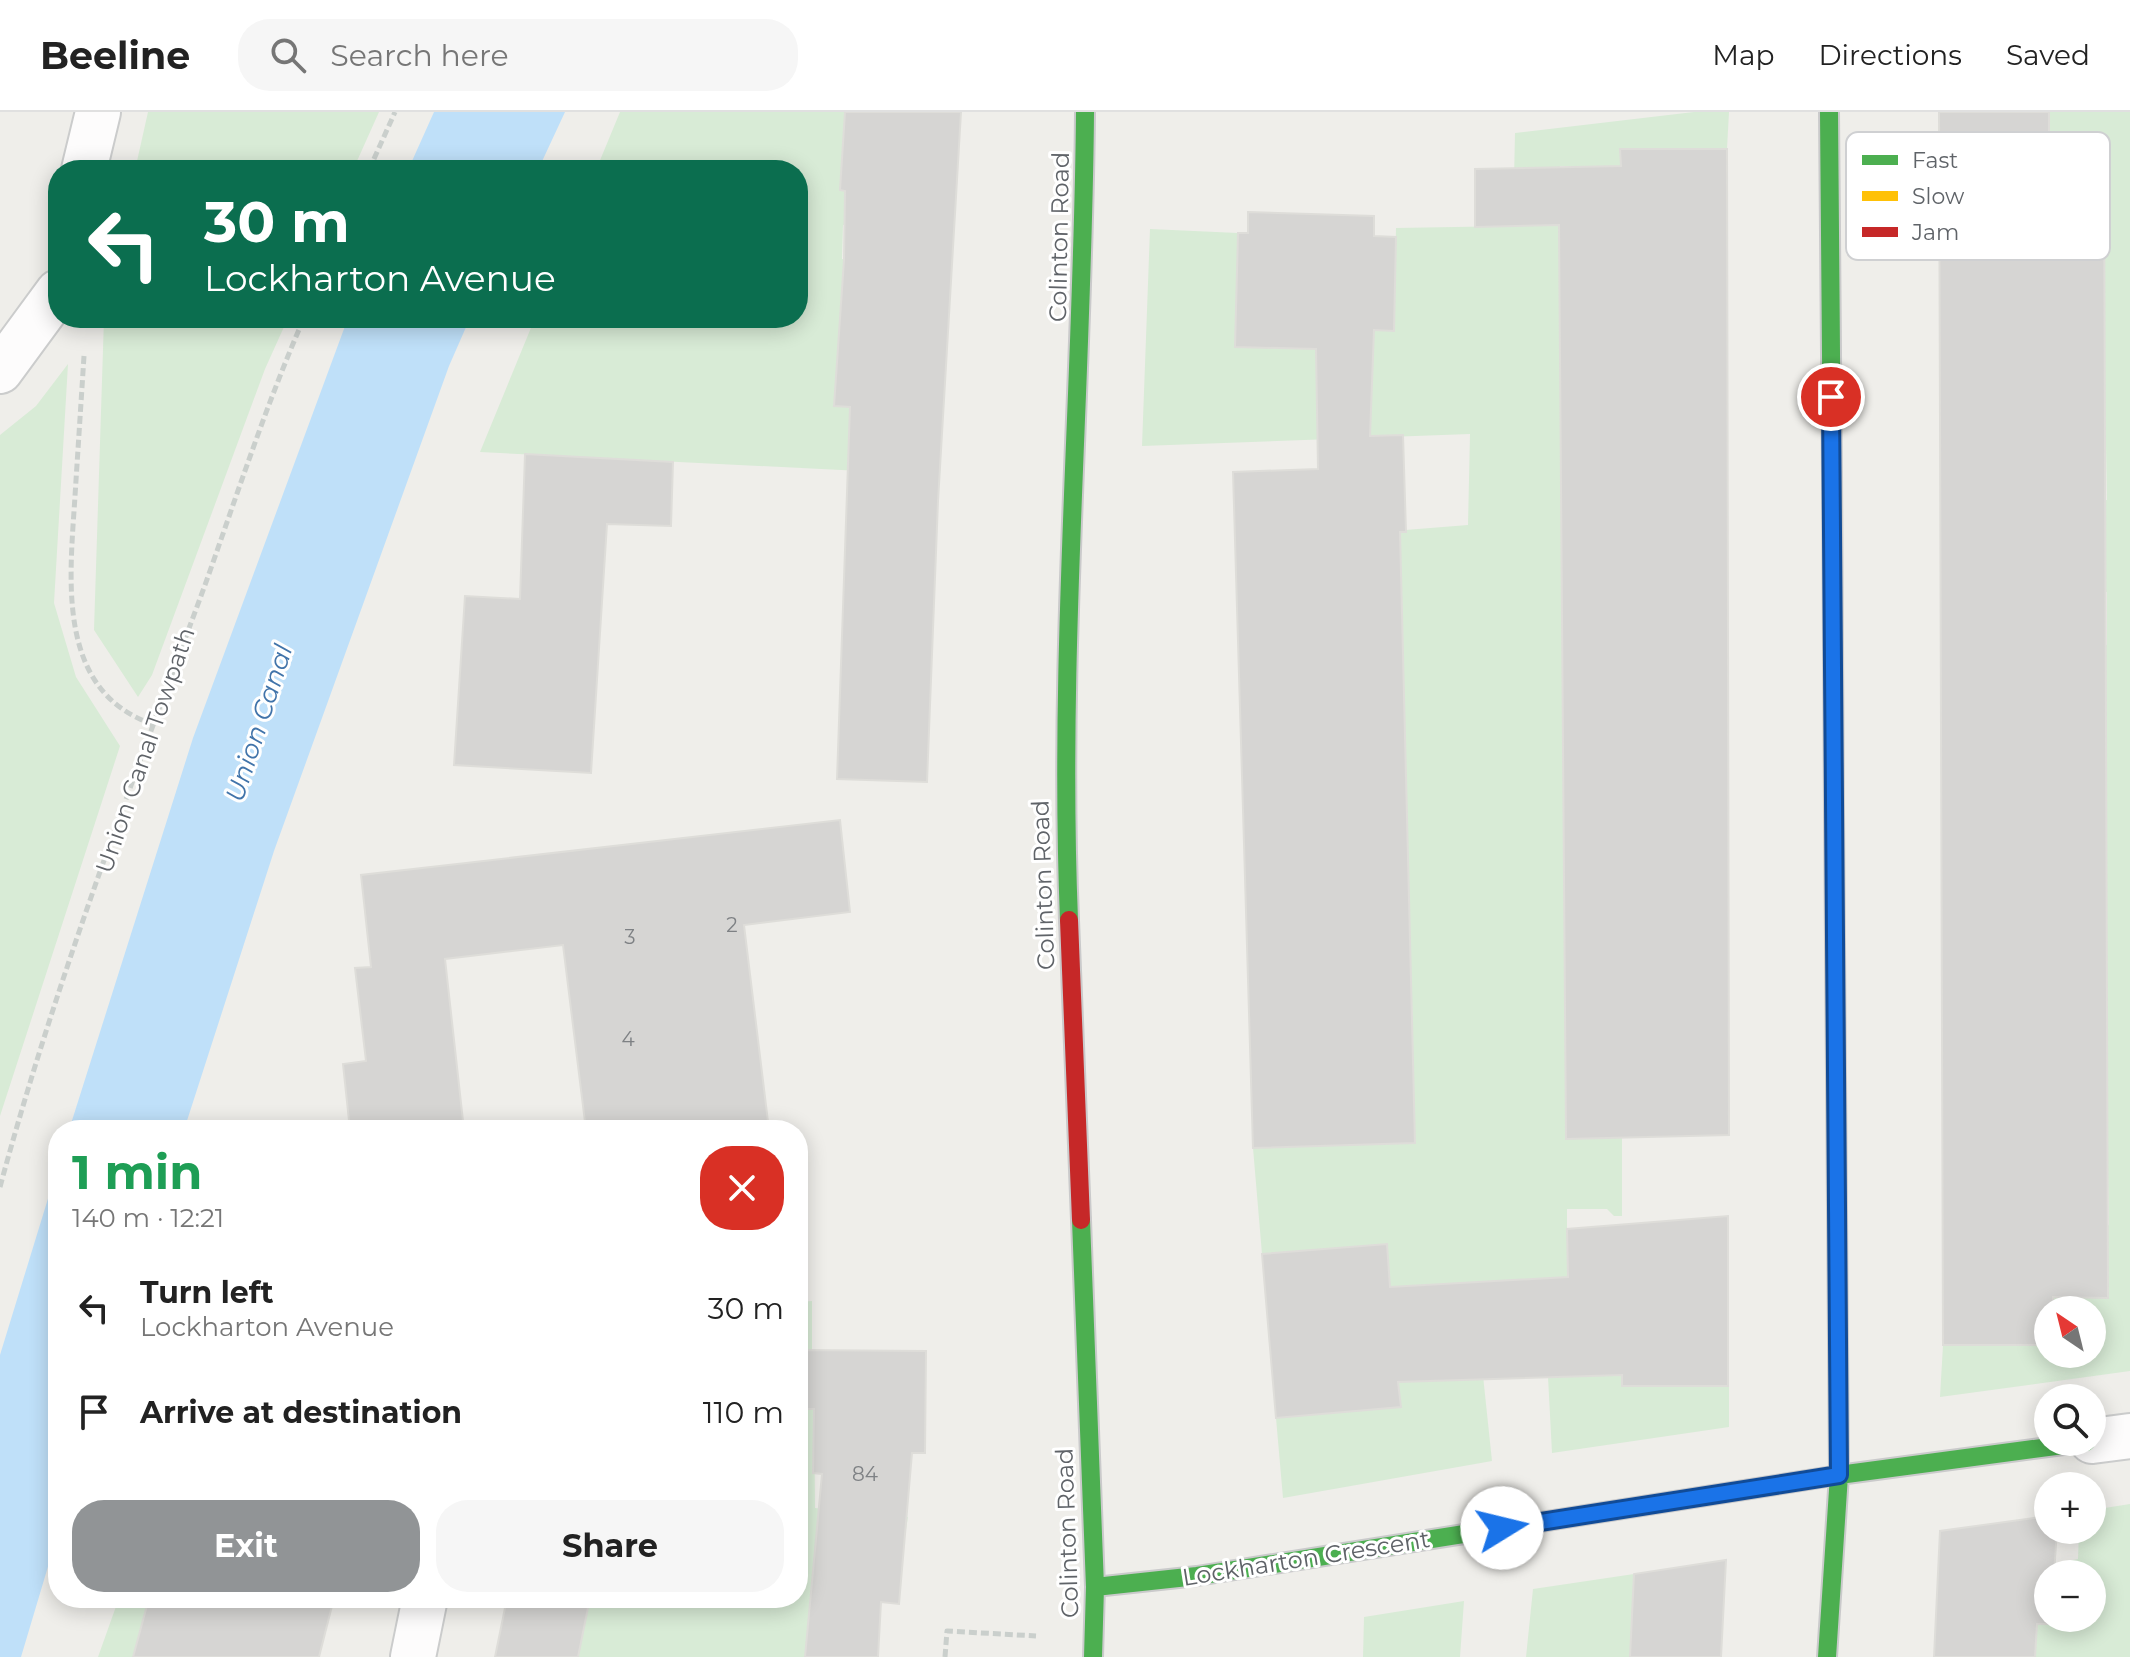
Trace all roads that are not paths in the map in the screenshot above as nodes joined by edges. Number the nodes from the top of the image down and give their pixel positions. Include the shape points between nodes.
1 (98, 112) edge
2 (1085, 112) edge
3 (1829, 112) edge
4 (86, 160) edge
5 (48, 306) edge
6 (0, 371) edge
7 (2130, 1436) edge
8 (2106, 1440) edge
9 (2034, 1449) edge
10 (1839, 1475) junction
11 (1095, 1587) junction
12 (423, 1608) edge
13 (1094, 1648) edge
14 (413, 1657) edge
15 (1827, 1657) edge

1 - 4 street
2 - 11 street, Colinton Road via 1084,288 1064,801
3 - 10 street
5 - 6 street
7 - 8 street, Lockharton Crescent
9 - 10 street, Lockharton Crescent
10 - 11 street, Lockharton Crescent via 1197,1576
10 - 15 street
11 - 13 street, Colinton Road
12 - 14 street

